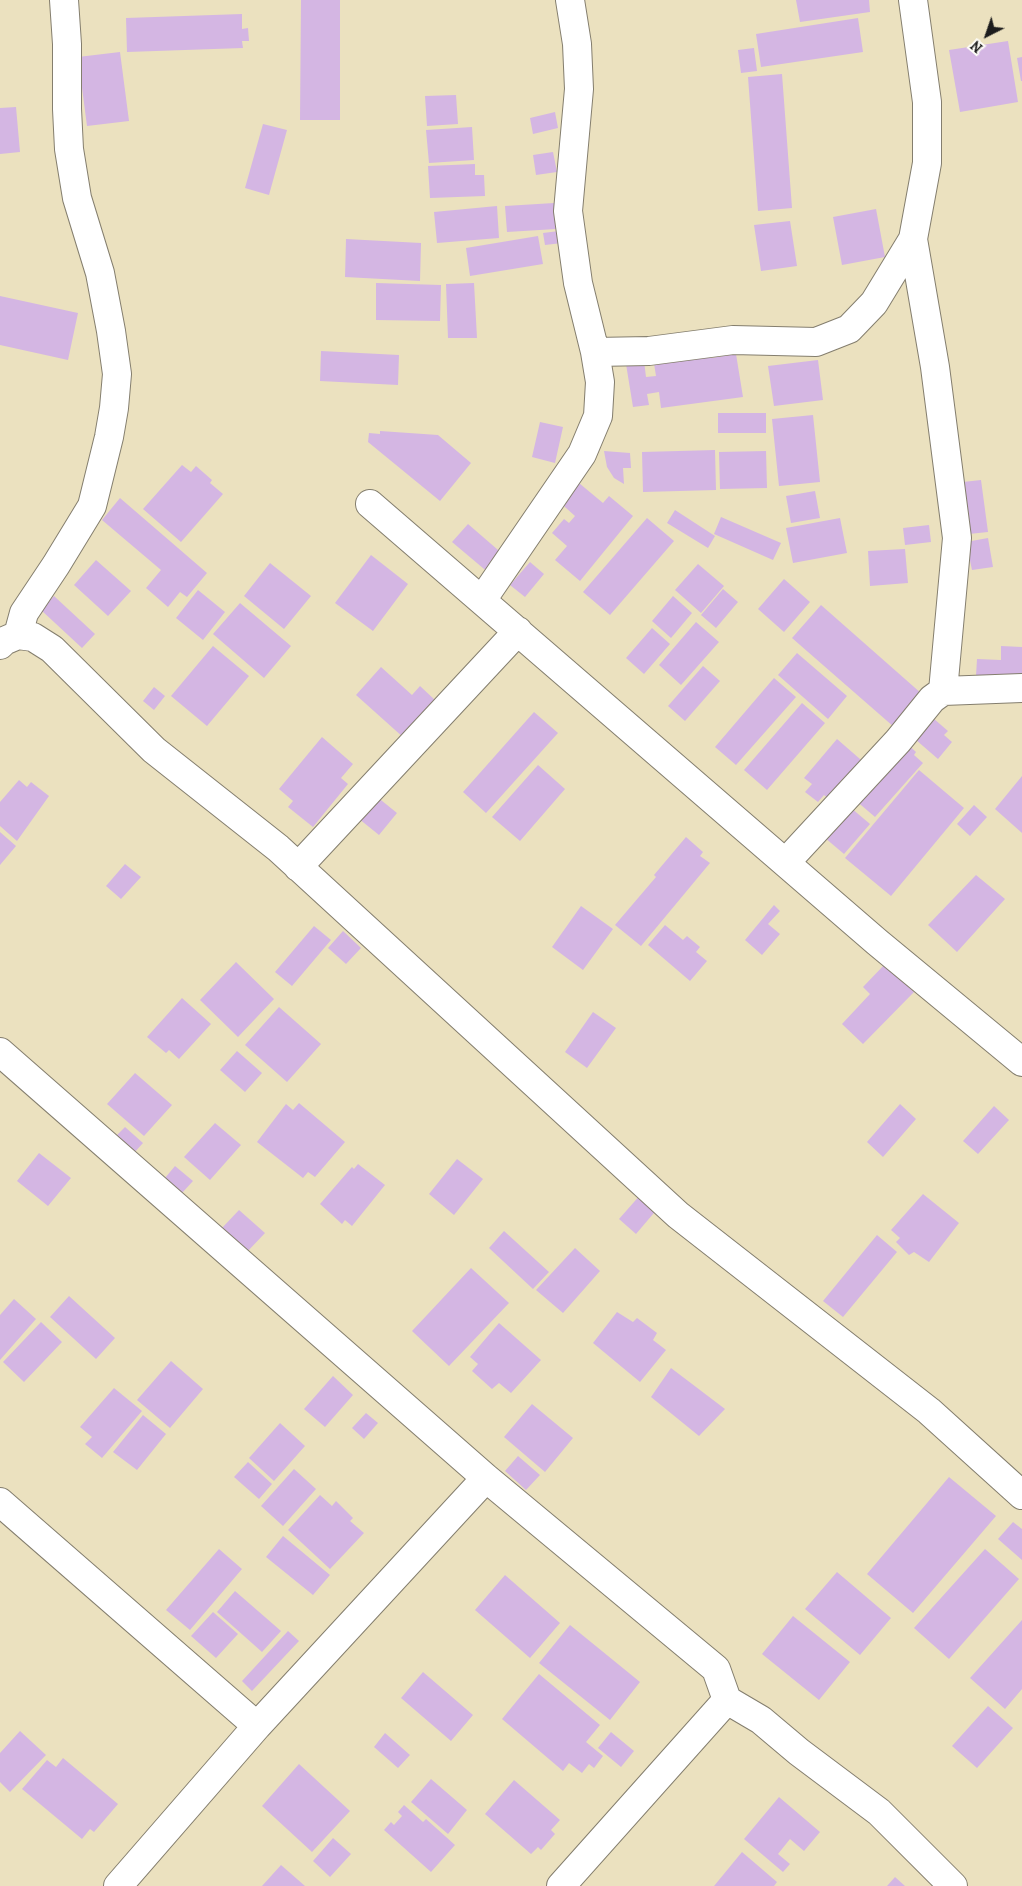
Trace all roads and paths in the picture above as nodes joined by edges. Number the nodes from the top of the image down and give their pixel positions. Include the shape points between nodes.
1 (64, 0) edge
2 (570, 0) edge
3 (913, 0) edge
4 (913, 239) junction
5 (595, 352) junction
6 (370, 504) dead end
7 (482, 600) junction
8 (518, 631) junction
9 (9, 640) edge
10 (1022, 688) edge
11 (943, 691) junction
12 (786, 862) junction
13 (298, 867) junction
14 (0, 1052) edge
15 (1022, 1062) edge
16 (486, 1478) junction
17 (1022, 1495) edge
18 (0, 1502) edge
19 (727, 1700) junction
20 (257, 1726) junction
21 (118, 1886) edge
22 (561, 1886) edge
23 (953, 1886) edge

1 - 9 street via 68,44 69,149 77,198 100,273 111,331 117,374 115,399 110,436 92,506
2 - 5 street via 577,44 579,89 568,211 578,283
3 - 4 street via 927,102 928,163
4 - 5 street via 874,302 849,329 816,342 733,340 649,351
4 - 11 street via 935,367 957,538
5 - 7 street via 600,382 598,416 582,454
6 - 7 street
7 - 8 street
8 - 12 street
8 - 13 street
9 - 13 street via 33,637 52,649 154,750
10 - 11 street
11 - 12 street via 932,699 898,741
12 - 15 street
13 - 17 street via 678,1215 929,1411
14 - 16 street
16 - 19 street via 716,1669
16 - 20 street
18 - 20 street
19 - 22 street
19 - 23 street via 761,1720 878,1812
20 - 21 street

